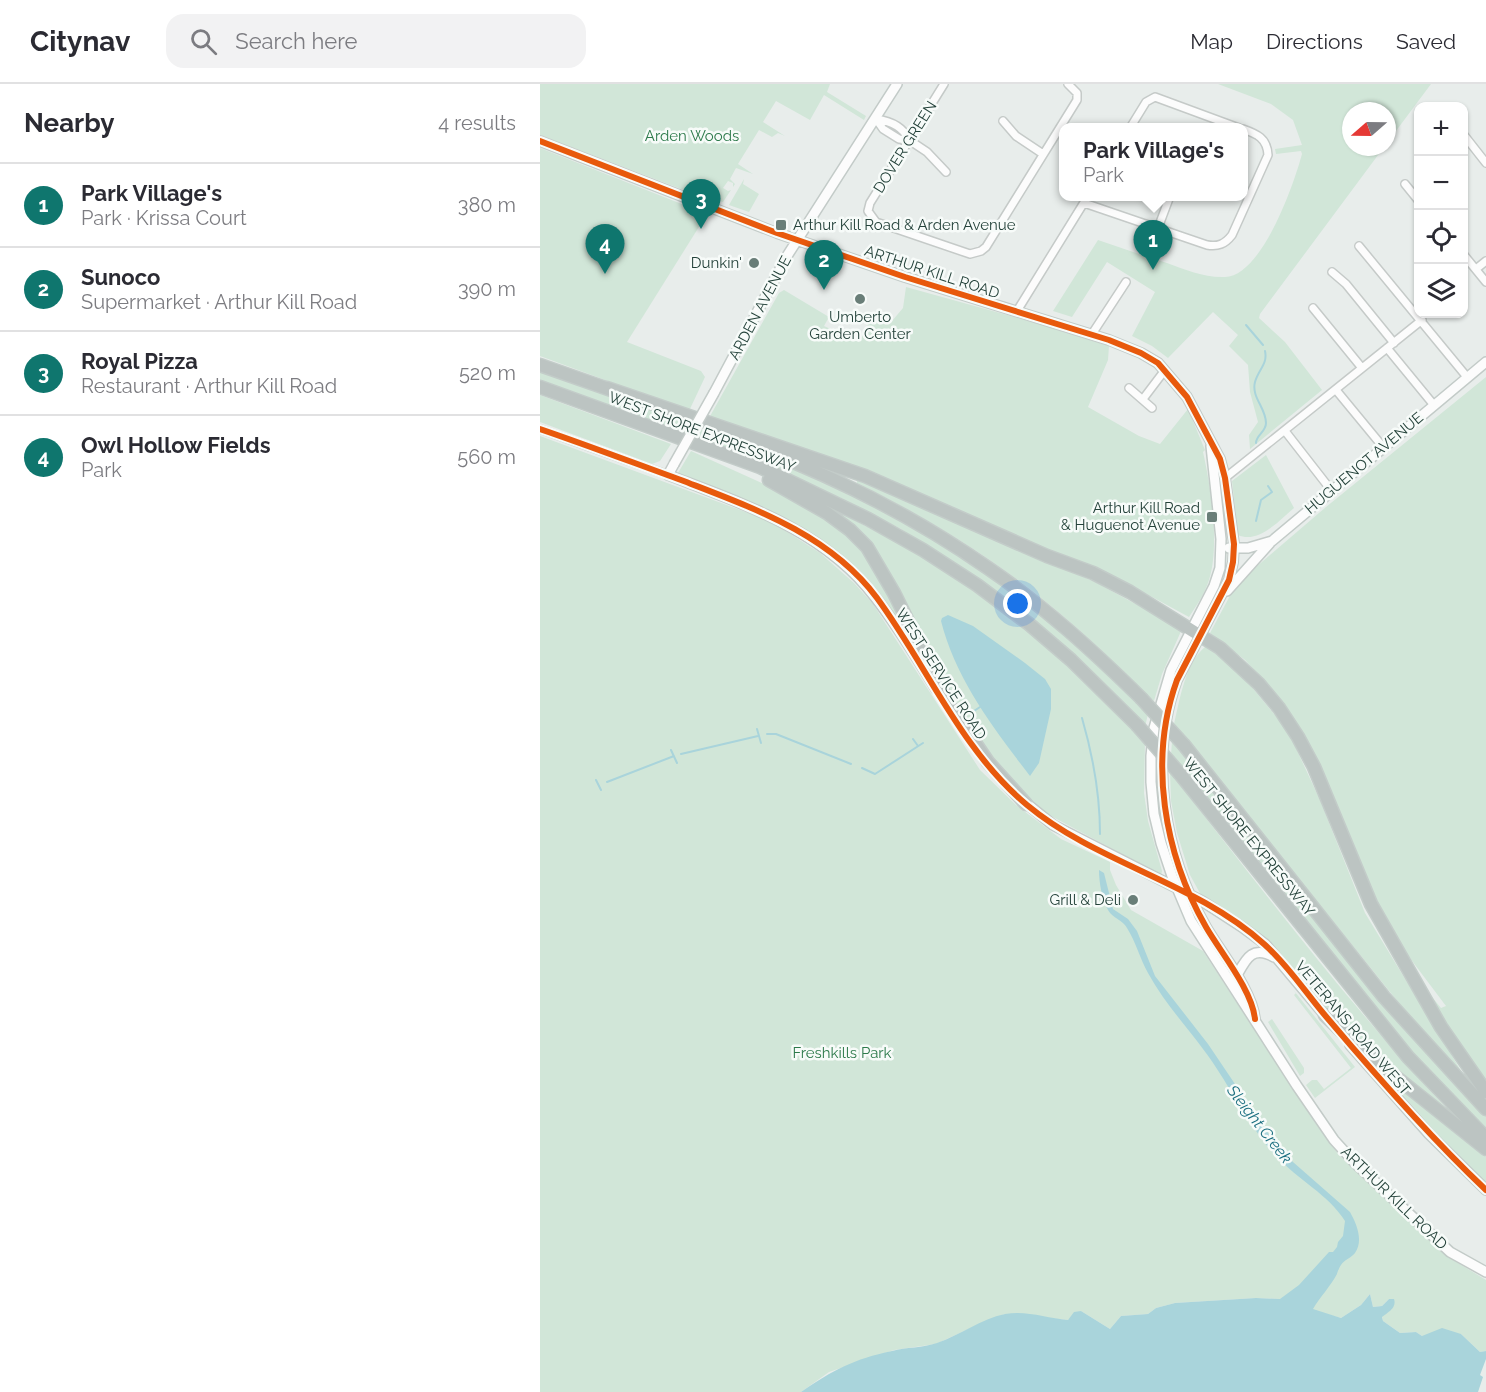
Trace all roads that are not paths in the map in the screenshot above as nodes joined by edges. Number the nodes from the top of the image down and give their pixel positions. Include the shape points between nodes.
1 (897, 84) edge
2 (944, 84) edge
3 (1068, 84) edge
4 (876, 119) junction
5 (1003, 121) dead end
6 (1063, 123) edge
7 (1133, 123) edge
8 (1227, 123) edge
9 (1059, 129) edge
10 (1248, 131) edge
11 (909, 140) junction
12 (1468, 140) edge
13 (540, 141) edge
14 (1043, 154) junction
15 (1486, 163) edge
16 (946, 172) dead end
17 (1405, 184) dead end
18 (1414, 194) edge
19 (1248, 198) edge
20 (1085, 201) edge
21 (1089, 201) edge
22 (1168, 201) edge
23 (1246, 201) edge
24 (1158, 228) junction
25 (798, 240) junction
26 (1359, 246) dead end
27 (1468, 260) edge
28 (1486, 261) edge
29 (1476, 270) junction
30 (1332, 272) dead end
31 (1126, 282) dead end
32 (1486, 282) edge
33 (1313, 308) dead end
34 (1017, 311) junction
35 (1422, 320) junction
36 (1092, 334) junction
37 (1390, 345) junction
38 (1486, 362) edge
39 (540, 365) edge
40 (1362, 368) junction
41 (1165, 370) junction
42 (1467, 377) junction
43 (540, 387) edge
44 (607, 388) junction
45 (1129, 388) dead end
46 (1336, 390) junction
47 (1143, 399) junction
48 (1433, 404) junction
49 (1152, 408) dead end
50 (540, 429) edge
51 (1285, 431) junction
52 (667, 435) junction
53 (1211, 444) junction
54 (1383, 447) junction
55 (668, 475) junction
56 (1225, 478) junction
57 (1331, 490) junction
58 (1272, 541) junction
59 (1221, 546) junction
60 (1234, 549) junction
61 (1220, 600) junction
62 (1195, 632) junction
63 (1026, 804) junction
64 (1176, 888) junction
65 (1190, 895) junction
66 (1285, 967) junction
67 (1236, 977) junction
68 (1325, 1016) junction
69 (1255, 1019) junction
70 (1486, 1092) edge
71 (1486, 1109) edge
72 (1486, 1138) edge
73 (1486, 1149) edge
74 (1486, 1190) edge
75 (1486, 1272) edge

1 - 4 street, ARDEN AVENUE
2 - 11 street, DOVER GREEN
3 - 6 street, DOVER GREEN via 1077,93 1077,100
4 - 11 street via 899,140
4 - 25 street, ARDEN AVENUE
5 - 14 street via 1016,136
7 - 8 street via 1146,102 1155,97
9 - 14 street, DOVER GREEN
10 - 19 street via 1262,138 1268,155
11 - 14 street, DOVER GREEN via 870,203 870,215 876,222 965,254 975,254 986,247
11 - 16 street
12 - 15 street
13 - 25 street, ARTHUR KILL ROAD
17 - 18 street
20 - 34 street
21 - 24 street
22 - 24 street
23 - 24 street via 1228,240 1219,246
25 - 34 street, ARTHUR KILL ROAD
25 - 55 street, ARDEN AVENUE, bridge
26 - 35 street
27 - 29 street
28 - 29 street
29 - 32 street
30 - 37 street via 1346,284
31 - 36 street
33 - 40 street
34 - 36 street, ARTHUR KILL ROAD
35 - 37 street
35 - 42 street
36 - 41 street, ARTHUR KILL ROAD via 1141,353
37 - 40 street
37 - 48 street
38 - 42 street, HUGUENOT AVENUE
39 - 44 highway, WEST SHORE EXPRESSWAY
40 - 46 street
41 - 47 street
41 - 53 street, ARTHUR KILL ROAD via 1187,398
42 - 48 street, HUGUENOT AVENUE
43 - 52 highway, WEST SHORE EXPRESSWAY
44 - 62 highway via 865,476 1093,573
44 - 71 highway, WEST SHORE EXPRESSWAY, bridge via 821,474 877,501 989,568 1038,605 1084,643 1184,745 1384,997
45 - 47 street
46 - 51 street
46 - 54 street
47 - 49 street
48 - 54 street, HUGUENOT AVENUE
50 - 55 street
51 - 56 street
51 - 57 street
52 - 63 highway via 777,484 850,530 880,567 970,738
52 - 72 highway, WEST SHORE EXPRESSWAY, bridge via 760,467 923,550 977,585 1071,660 1180,774 1408,1057
53 - 56 street, ARTHUR KILL ROAD
53 - 59 street
54 - 57 street, HUGUENOT AVENUE
55 - 63 street, WEST SERVICE ROAD via 782,521 848,567 874,595 973,745
56 - 60 street, ARTHUR KILL ROAD
57 - 58 street, HUGUENOT AVENUE
58 - 60 street, HUGUENOT AVENUE
58 - 61 street
59 - 60 street
59 - 62 street via 1220,568
60 - 61 street, ARTHUR KILL ROAD via 1229,580
61 - 62 street
62 - 64 street, ARTHUR KILL ROAD via 1176,659 1162,696 1150,756 1154,814
62 - 65 street, ARTHUR KILL ROAD via 1172,692 1161,771 1168,827
62 - 70 highway via 1241,666 1279,708 1298,737 1377,915 1440,1027
63 - 64 street, WEST SERVICE ROAD via 1053,825
64 - 65 street, WEST SERVICE ROAD
64 - 69 street, ARTHUR KILL ROAD via 1191,921
65 - 66 street, VETERANS ROAD WEST via 1265,944
65 - 67 street, ARTHUR KILL ROAD
66 - 67 street via 1272,955 1260,952 1242,963
66 - 68 street, VETERANS ROAD WEST
67 - 69 street, ARTHUR KILL ROAD via 1250,1000
68 - 73 highway via 1356,1046
68 - 74 street, VETERANS ROAD WEST via 1402,1105
69 - 75 street, ARTHUR KILL ROAD via 1344,1151 1450,1252

